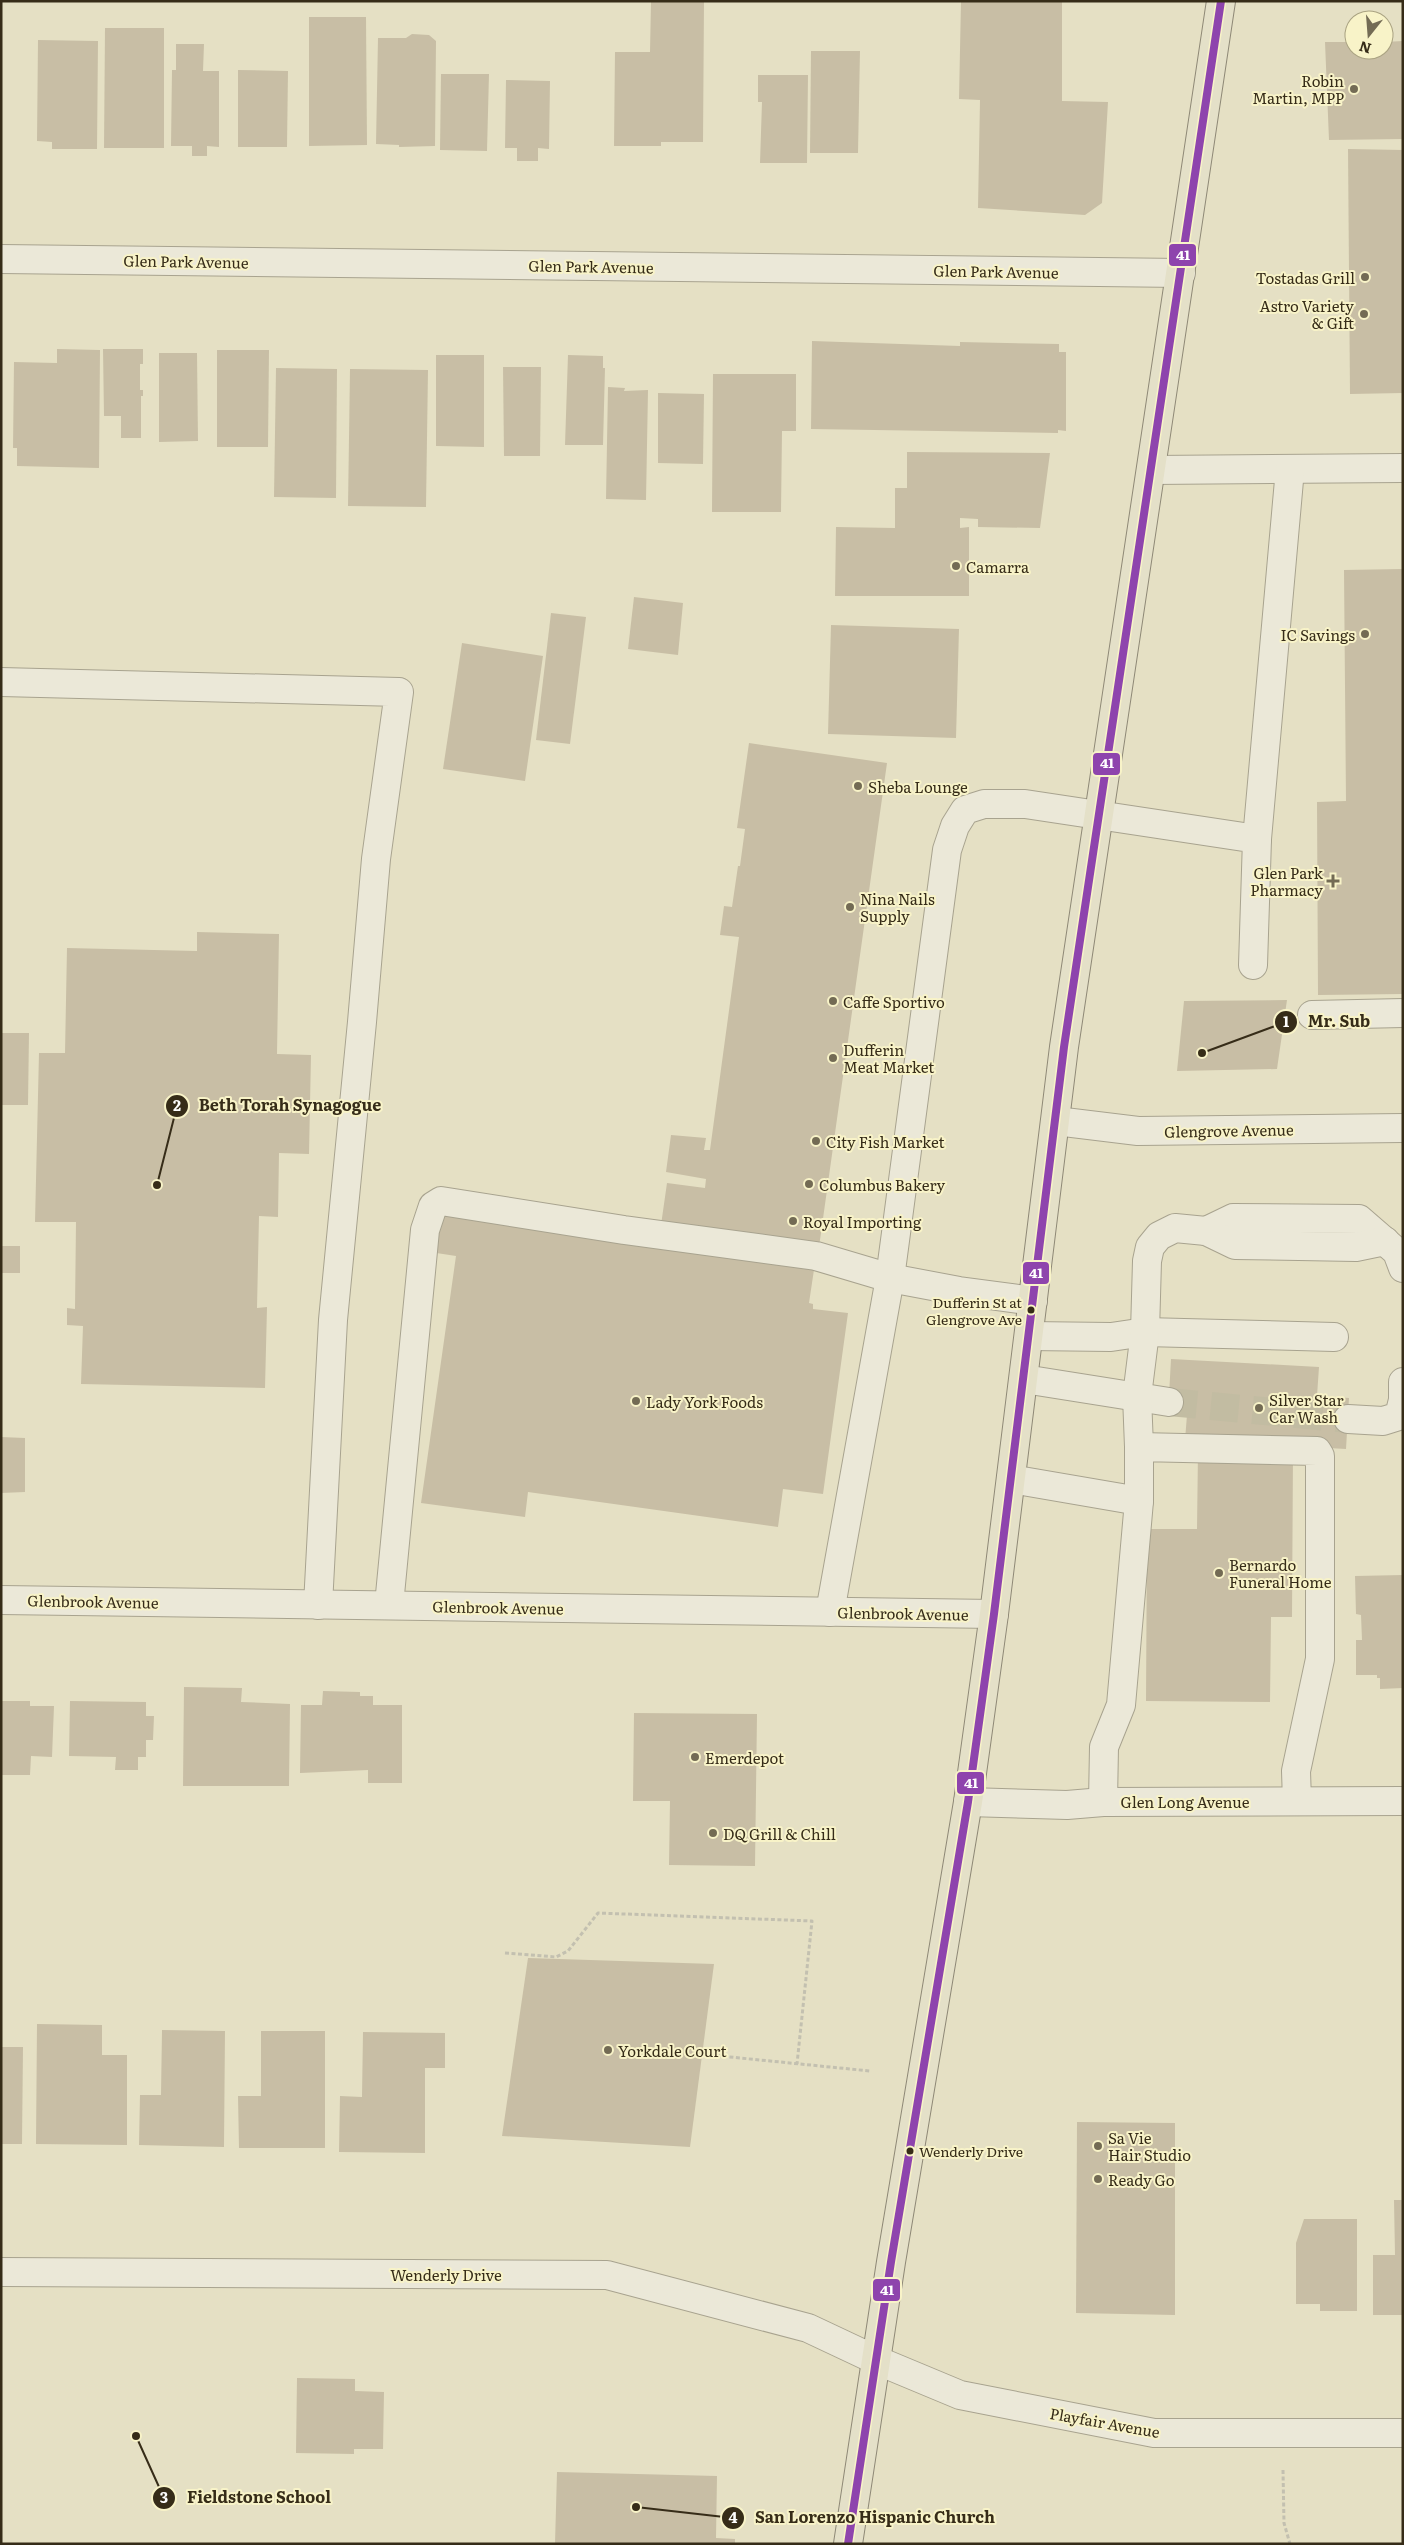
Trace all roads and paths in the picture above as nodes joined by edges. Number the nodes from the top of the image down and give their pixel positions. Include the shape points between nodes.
1 (1221, 1) edge
2 (1, 259) edge
3 (1181, 273) junction
4 (1403, 468) edge
5 (1290, 469) junction
6 (1152, 470) junction
7 (1, 682) edge
8 (1099, 816) junction
9 (1257, 839) junction
10 (1254, 965) dead end
11 (1403, 1013) edge
12 (1312, 1015) dead end
13 (1056, 1121) junction
14 (1403, 1128) edge
15 (1403, 1268) edge
16 (890, 1278) junction
17 (1033, 1301) junction
18 (1145, 1332) junction
19 (1029, 1336) junction
20 (1334, 1337) dead end
21 (1024, 1379) junction
22 (1403, 1382) edge
23 (1137, 1396) junction
24 (1169, 1402) tunnel mouth
25 (1348, 1420) tunnel mouth
26 (1140, 1447) junction
27 (1011, 1479) junction
28 (1139, 1501) junction
29 (1, 1600) edge
30 (318, 1605) junction
31 (389, 1605) junction
32 (830, 1612) junction
33 (994, 1614) junction
34 (1297, 1801) junction
35 (1403, 1801) edge
36 (968, 1802) junction
37 (1103, 1802) junction
38 (505, 1953) dead end
39 (710, 2055) dead end
40 (797, 2064) junction
41 (870, 2071) dead end
42 (1, 2272) edge
43 (876, 2360) junction
44 (1282, 2432) junction
45 (1403, 2433) edge
46 (848, 2544) edge
47 (1290, 2544) edge

1 - 3 main road
2 - 3 street, Glen Park Avenue
3 - 6 main road
4 - 5 street
5 - 6 street
5 - 9 street
6 - 8 main road
7 - 30 street via 399,692 376,859 333,1320
8 - 9 street
8 - 13 main road
8 - 16 street via 1025,804 984,804 965,810 955,826 947,850
9 - 10 street
11 - 12 street
13 - 14 street, Glengrove Avenue via 1138,1131
13 - 17 main road
15 - 18 street via 1397,1252 1385,1240 1356,1247 1234,1245 1206,1231 1175,1228 1159,1236 1150,1247
16 - 17 street via 959,1292
16 - 31 street via 816,1256 624,1230 441,1200 433,1206 425,1230
16 - 32 street
17 - 19 main road
18 - 19 street via 1111,1337
18 - 20 street
18 - 23 street
19 - 21 main road
21 - 23 street
21 - 27 main road
22 - 25 street via 1399,1416 1383,1421
23 - 24 street
23 - 26 street
26 - 28 street
26 - 34 street via 1318,1451 1320,1659 1296,1771
27 - 28 street
27 - 33 main road
28 - 37 street via 1121,1705 1104,1748
29 - 30 street, Glenbrook Avenue
30 - 31 street, Glenbrook Avenue
31 - 32 street, Glenbrook Avenue
32 - 33 street, Glenbrook Avenue
33 - 36 main road
34 - 35 street, Glen Long Avenue
34 - 37 street, Glen Long Avenue
36 - 37 street, Glen Long Avenue via 1067,1805
36 - 43 main road
38 - 40 path via 562,1954 568,1951 598,1913 812,1921
39 - 40 path
40 - 41 path
42 - 43 street, Wenderly Drive via 607,2275 808,2328
43 - 44 street, Playfair Avenue via 960,2395 1154,2432
43 - 46 main road
44 - 45 street, Playfair Avenue
44 - 47 path via 1284,2523

